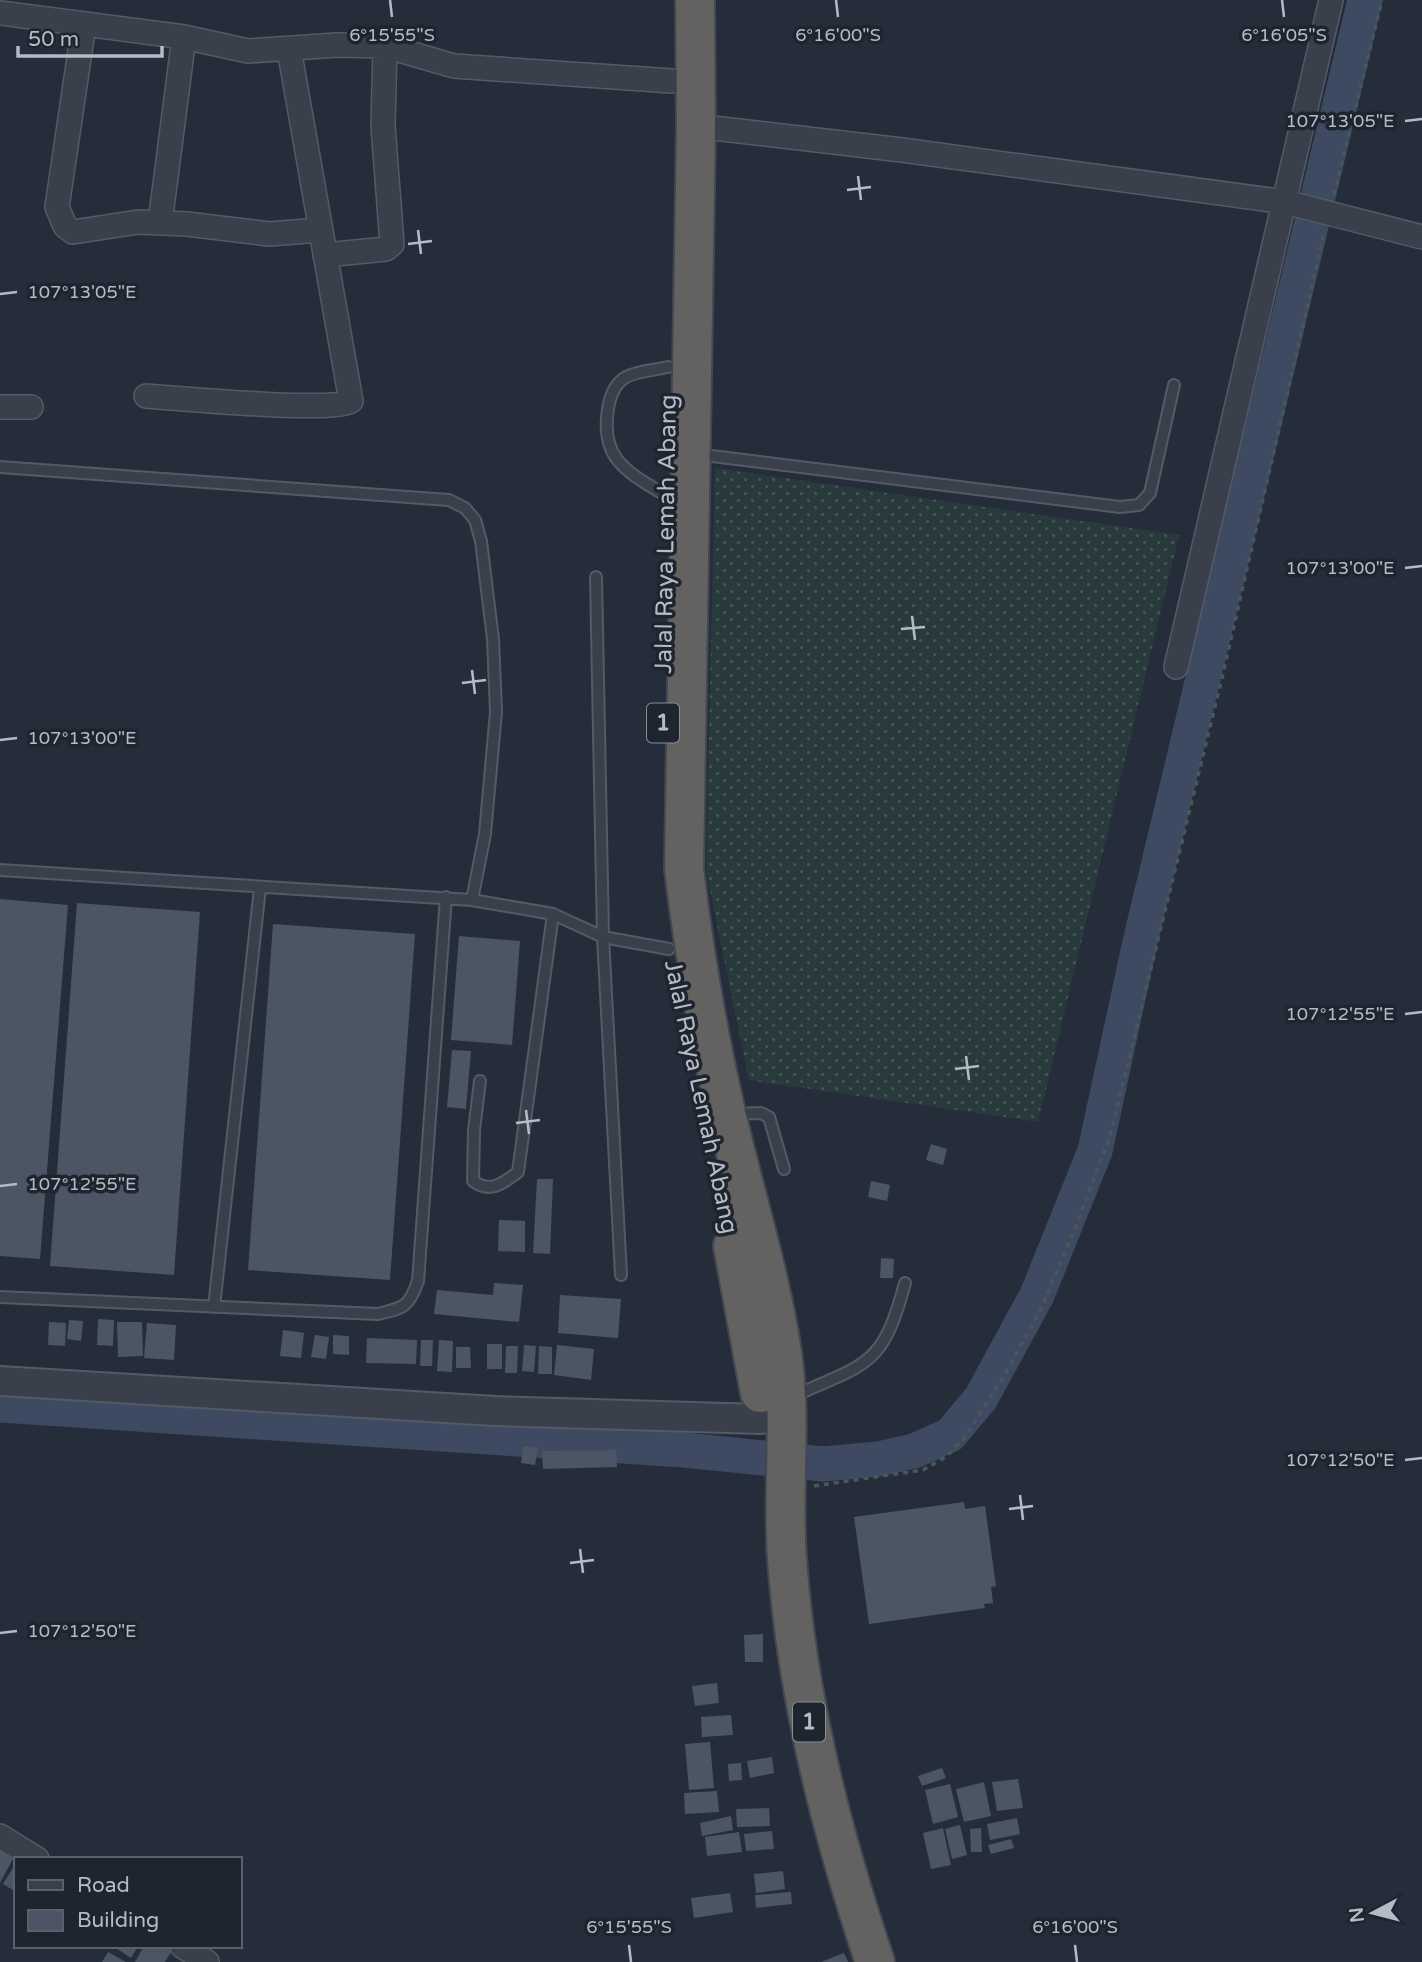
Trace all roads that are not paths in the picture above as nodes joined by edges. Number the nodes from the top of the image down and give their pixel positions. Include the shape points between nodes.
1 (672, 0) edge
2 (695, 0) edge
3 (1331, 0) edge
4 (0, 13) edge
5 (83, 24) junction
6 (184, 37) junction
7 (385, 46) junction
8 (289, 49) junction
9 (672, 81) junction
10 (696, 126) junction
11 (1310, 208) junction
12 (160, 223) junction
13 (320, 230) junction
14 (1422, 237) edge
15 (326, 255) junction
16 (668, 367) junction
17 (1174, 385) dead end
18 (146, 396) dead end
19 (0, 407) edge
20 (31, 407) dead end
21 (690, 453) junction
22 (0, 467) edge
23 (665, 495) junction
24 (596, 577) dead end
25 (1176, 667) dead end
26 (0, 870) edge
27 (260, 888) junction
28 (446, 897) junction
29 (472, 900) junction
30 (554, 914) junction
31 (603, 937) junction
32 (669, 949) junction
33 (480, 1081) dead end
34 (726, 1114) junction
35 (784, 1169) dead end
36 (621, 1275) dead end
37 (905, 1283) dead end
38 (0, 1297) edge
39 (214, 1307) junction
40 (0, 1381) edge
41 (774, 1422) junction
42 (787, 1480) junction
43 (0, 1836) edge
44 (34, 1857) edge
45 (185, 1948) edge
46 (207, 1962) edge
47 (854, 1962) edge
48 (875, 1962) edge

1 - 9 highway, Jalal Raya Lemah Abang / 1
2 - 10 highway, Jalal Raya Lemah Abang / 1
3 - 11 street
4 - 5 street
5 - 6 street
5 - 12 street via 57,207 60,218 73,232
6 - 8 street via 248,51
6 - 12 street
7 - 8 street
7 - 9 street via 454,66
7 - 15 street via 383,125 392,244 386,250
8 - 13 street
9 - 16 highway, Jalal Raya Lemah Abang / 1
10 - 11 street
10 - 21 highway, Jalal Raya Lemah Abang / 1
11 - 14 street
11 - 25 street
12 - 13 street via 269,234
13 - 15 street
15 - 18 street via 350,403
16 - 23 highway, Jalal Raya Lemah Abang / 1
16 - 23 lane via 627,377 615,386 606,421 616,460
17 - 21 lane via 1150,493 1139,505 1120,507
19 - 20 street
21 - 34 highway, Jalal Raya Lemah Abang / 1 via 684,869 691,932
22 - 29 lane via 449,500 465,508 475,520 483,551 496,712 485,834
23 - 32 highway, Jalal Raya Lemah Abang / 1 via 661,824
24 - 31 lane
26 - 27 lane
27 - 28 lane
27 - 39 lane
28 - 29 lane
28 - 39 lane via 418,1281 412,1297 403,1308 378,1314
29 - 30 lane
30 - 31 lane
30 - 33 lane via 518,1172 499,1186 480,1186 473,1181
31 - 32 lane
31 - 36 lane
32 - 41 highway, Jalal Raya Lemah Abang / 1 via 757,1363
34 - 35 lane via 769,1117
34 - 41 highway, Jalal Raya Lemah Abang / 1 via 782,1351
37 - 41 lane via 893,1326 863,1366
38 - 39 lane
40 - 41 street via 495,1411
41 - 42 highway, 1
42 - 47 highway, 1 via 768,1580 785,1707 825,1882
42 - 48 highway, 1 via 787,1562 811,1733 835,1836
43 - 44 street
45 - 46 street

